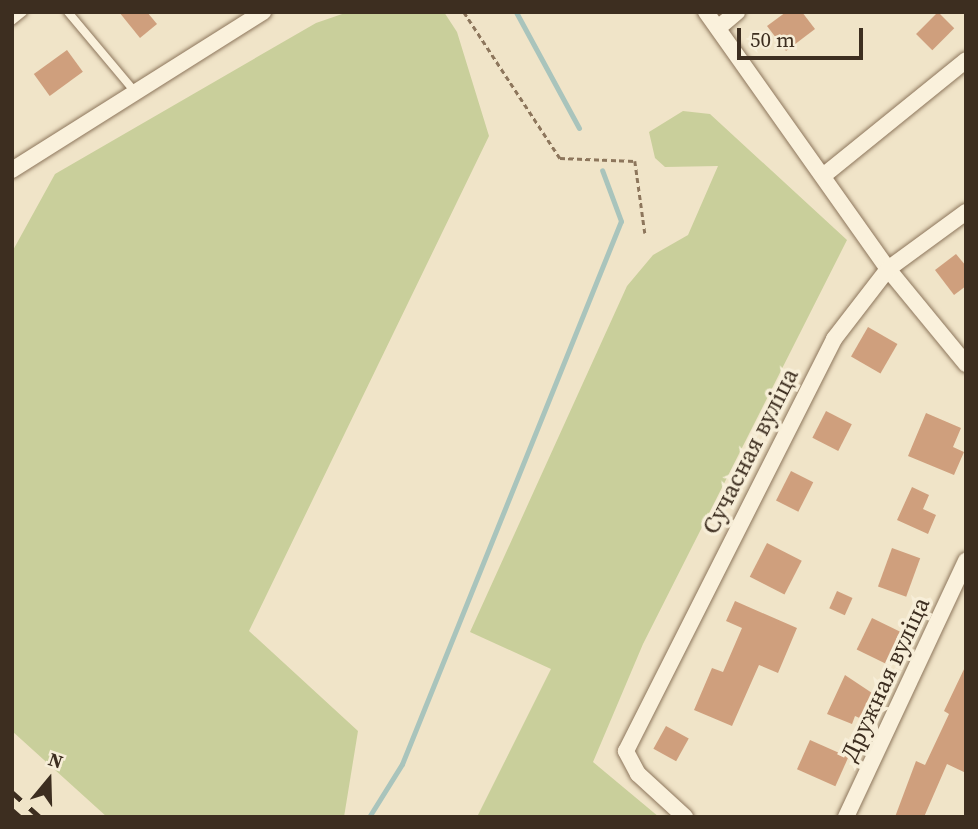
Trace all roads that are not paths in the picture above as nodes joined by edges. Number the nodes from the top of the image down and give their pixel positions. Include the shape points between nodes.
1 (23, 12) edge
2 (68, 12) edge
3 (262, 12) edge
4 (706, 12) edge
5 (737, 12) edge
6 (12, 21) edge
7 (718, 28) junction
8 (966, 60) edge
9 (138, 94) junction
10 (12, 170) edge
11 (823, 176) junction
12 (966, 212) edge
13 (888, 270) junction
14 (966, 364) edge
15 (966, 562) edge
16 (685, 817) edge
17 (846, 817) edge

1 - 6 lane
2 - 9 lane
3 - 9 street
4 - 7 street
5 - 7 street
7 - 11 street
8 - 11 street
9 - 10 street
11 - 13 street
12 - 13 street, Сучасная вуліца
13 - 14 street
13 - 16 street, Сучасная вуліца via 834,339 626,751 638,774
15 - 17 street, Дружная вуліца

